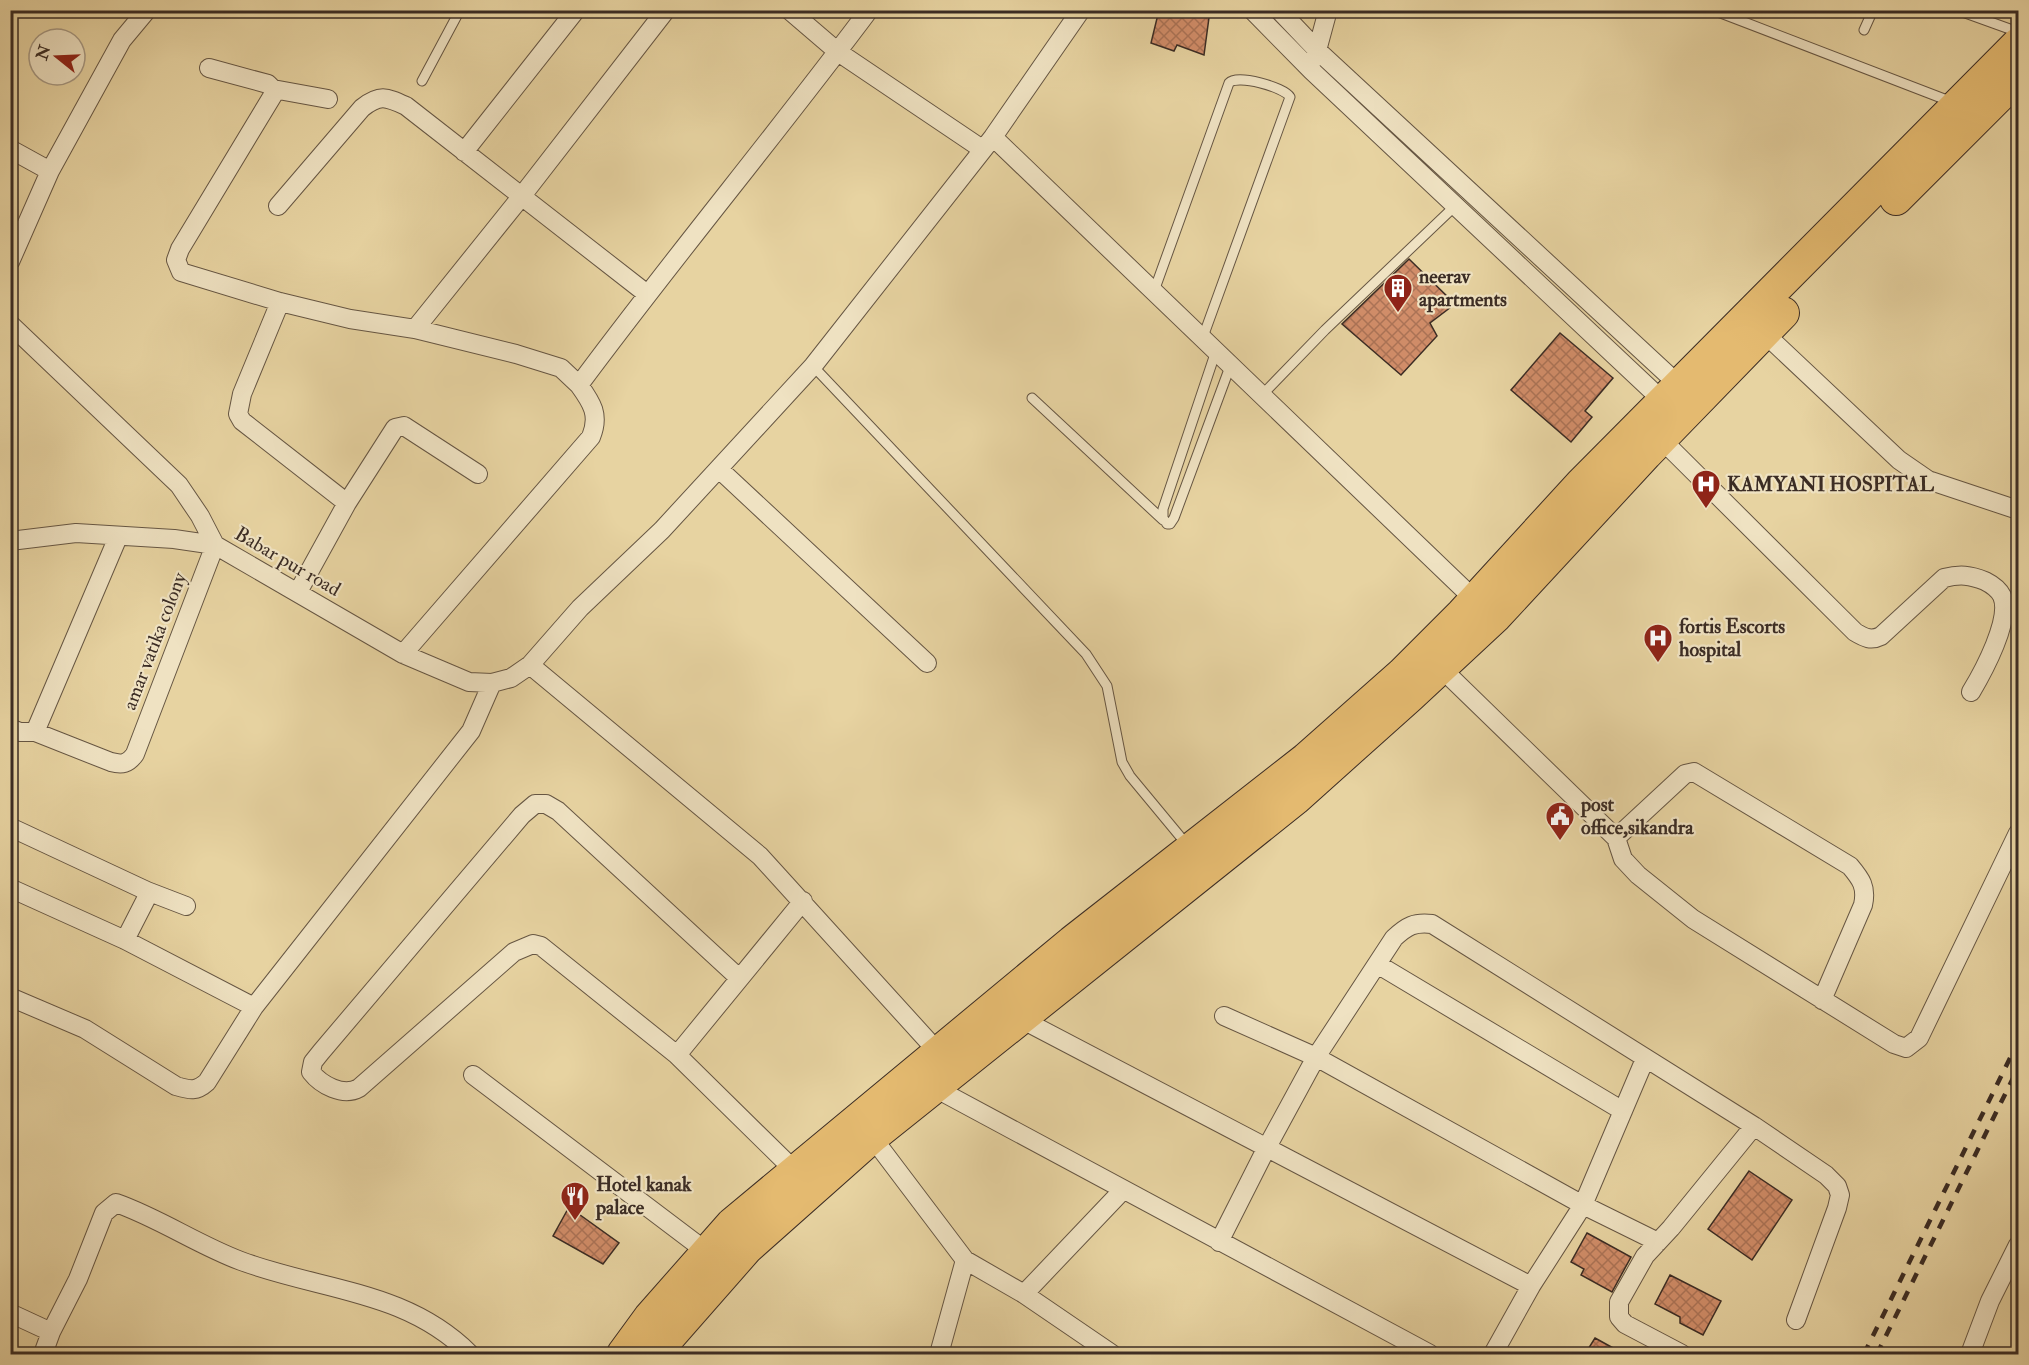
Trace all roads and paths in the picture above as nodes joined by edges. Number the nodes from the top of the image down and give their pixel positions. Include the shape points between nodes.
1 (147, 10) edge
2 (460, 10) edge
3 (576, 10) edge
4 (666, 10) edge
5 (789, 10) edge
6 (869, 10) edge
7 (1081, 10) edge
8 (1252, 10) edge
9 (1279, 10) edge
10 (1328, 10) edge
11 (1713, 10) edge
12 (1873, 10) edge
13 (1957, 10) edge
14 (1272, 29) junction
15 (1864, 30) dead end
16 (2019, 32) edge
17 (2019, 44) edge
18 (1317, 50) junction
19 (838, 52) junction
20 (209, 68) dead end
21 (1312, 71) junction
22 (422, 81) dead end
23 (273, 89) junction
24 (2011, 89) edge
25 (328, 99) dead end
26 (1960, 105) junction
27 (987, 143) junction
28 (10, 149) edge
29 (464, 152) junction
30 (50, 171) junction
31 (522, 197) junction
32 (278, 206) dead end
33 (1455, 206) junction
34 (10, 262) edge
35 (646, 294) junction
36 (1154, 294) junction
37 (280, 302) junction
38 (10, 324) edge
39 (415, 330) junction
40 (1764, 333) junction
41 (1210, 344) junction
42 (1232, 364) junction
43 (813, 366) junction
44 (579, 386) junction
45 (1263, 394) junction
46 (1672, 394) junction
47 (1032, 398) dead end
48 (1660, 440) junction
49 (719, 469) junction
50 (478, 474) dead end
51 (347, 503) junction
52 (2019, 510) edge
53 (1165, 522) junction
54 (118, 537) junction
55 (10, 541) edge
56 (215, 545) junction
57 (298, 592) junction
58 (1475, 600) junction
59 (403, 654) junction
60 (927, 663) dead end
61 (530, 665) junction
62 (1441, 668) junction
63 (492, 683) junction
64 (1971, 692) dead end
65 (10, 728) edge
66 (35, 732) junction
67 (10, 827) edge
68 (2019, 833) edge
69 (1616, 838) junction
70 (1191, 851) junction
71 (10, 888) edge
72 (147, 891) junction
73 (803, 901) junction
74 (186, 906) dead end
75 (125, 940) junction
76 (1377, 964) junction
77 (739, 978) junction
78 (10, 998) edge
79 (1822, 1000) junction
80 (254, 1007) junction
81 (1224, 1016) dead end
82 (1019, 1018) junction
83 (938, 1052) junction
84 (677, 1055) junction
85 (1316, 1057) junction
86 (1645, 1059) junction
87 (474, 1075) dead end
88 (933, 1087) junction
89 (1623, 1111) junction
90 (1754, 1126) junction
91 (872, 1137) junction
92 (1266, 1149) junction
93 (794, 1170) junction
94 (1122, 1191) junction
95 (1583, 1205) junction
96 (1219, 1242) junction
97 (1658, 1242) junction
98 (2019, 1245) edge
99 (707, 1252) junction
100 (965, 1260) junction
101 (1531, 1286) junction
102 (1024, 1294) junction
103 (10, 1313) edge
104 (1797, 1320) dead end
105 (51, 1332) junction
106 (1976, 1352) edge
107 (43, 1354) edge
108 (470, 1354) edge
109 (623, 1354) edge
110 (654, 1354) edge
111 (939, 1354) edge
112 (1112, 1354) edge
113 (1431, 1354) edge
114 (1493, 1354) edge
115 (1682, 1354) edge

1 - 30 street via 122,40
2 - 22 lane
3 - 29 street
4 - 31 street
5 - 19 street
6 - 19 street
7 - 27 street
8 - 14 street
9 - 14 street
9 - 18 street
10 - 18 street
11 - 26 lane
12 - 15 lane
13 - 16 lane
14 - 21 street
17 - 26 highway
18 - 21 street
18 - 46 street
19 - 27 street
19 - 35 street
20 - 23 street via 268,84
21 - 33 street
23 - 25 street
23 - 37 street via 269,105 176,260 181,272
24 - 40 highway
26 - 46 highway
27 - 36 street
27 - 43 street
28 - 30 street
29 - 31 street
29 - 32 street via 406,106 389,98 374,98
30 - 34 street
31 - 35 street
31 - 39 street
33 - 45 lane
33 - 46 street
35 - 44 street
36 - 41 street
36 - 41 lane via 1229,83 1238,79 1285,90 1290,98
37 - 39 street
37 - 51 street via 242,394 238,414
38 - 56 street via 179,485
39 - 44 street via 553,365
40 - 48 highway
40 - 52 street via 1899,460 1928,480
41 - 42 street
41 - 53 lane via 1163,509
42 - 45 street
42 - 53 lane via 1173,522
43 - 49 street
43 - 70 lane via 1086,654 1107,686 1122,762
44 - 59 street via 596,414 591,437
45 - 58 street
46 - 58 highway via 1581,484
47 - 53 lane
48 - 62 highway via 1496,616
48 - 64 street via 1864,637 1873,640 1881,636 1944,578 1957,574 1973,576 1992,585 2002,596 2004,609 1991,658
49 - 60 street
49 - 61 street via 580,608
50 - 51 street via 400,426 390,432
51 - 57 street
54 - 55 street, Babar pur road via 76,534
54 - 56 street, Babar pur road
54 - 66 street
56 - 57 street, Babar pur road
56 - 66 street, amar vatika colony via 129,762 121,765
57 - 59 street, Babar pur road
58 - 70 highway via 1402,674 1306,759
59 - 63 street, Babar pur road via 469,682
61 - 63 street via 511,678
61 - 73 street via 760,856
62 - 69 street
62 - 82 highway via 1295,799
63 - 80 street via 471,731
65 - 66 street
67 - 72 street
68 - 79 street via 1913,1044 1906,1048 1893,1044
69 - 79 street via 1623,859 1638,875 1693,919
69 - 79 street via 1685,774 1694,772 1850,866 1862,879 1866,892
70 - 83 highway
71 - 75 street
72 - 74 street
72 - 75 street
73 - 77 street
73 - 83 street
75 - 80 street
76 - 85 street
76 - 86 street via 1405,927 1416,922 1432,924
76 - 89 street
77 - 84 street
77 - 84 street via 558,811 546,804 535,804 321,1052 311,1072 318,1080 344,1092 359,1088 514,952 532,944 541,946
78 - 80 street via 85,1029 176,1086 190,1090 207,1082
81 - 85 street
82 - 88 highway
82 - 92 street
83 - 93 highway
84 - 93 street
85 - 92 street
85 - 95 street
86 - 89 street
86 - 90 street
87 - 99 street
88 - 91 highway
88 - 94 street
89 - 95 street
90 - 97 street
90 - 104 street via 1826,1175 1837,1186 1840,1196
91 - 100 street
91 - 110 highway via 747,1248
92 - 96 street
92 - 101 street
93 - 99 highway via 732,1224
94 - 96 street
94 - 102 street
95 - 97 street
95 - 101 street
96 - 113 street
97 - 115 street via 1631,1278 1617,1310 1625,1324
98 - 106 street via 1990,1301
99 - 109 highway
100 - 102 street
100 - 111 street
101 - 114 street
102 - 112 street
103 - 105 street
105 - 107 street
105 - 108 street via 78,1280 104,1214 116,1203 241,1261 407,1309 450,1335

